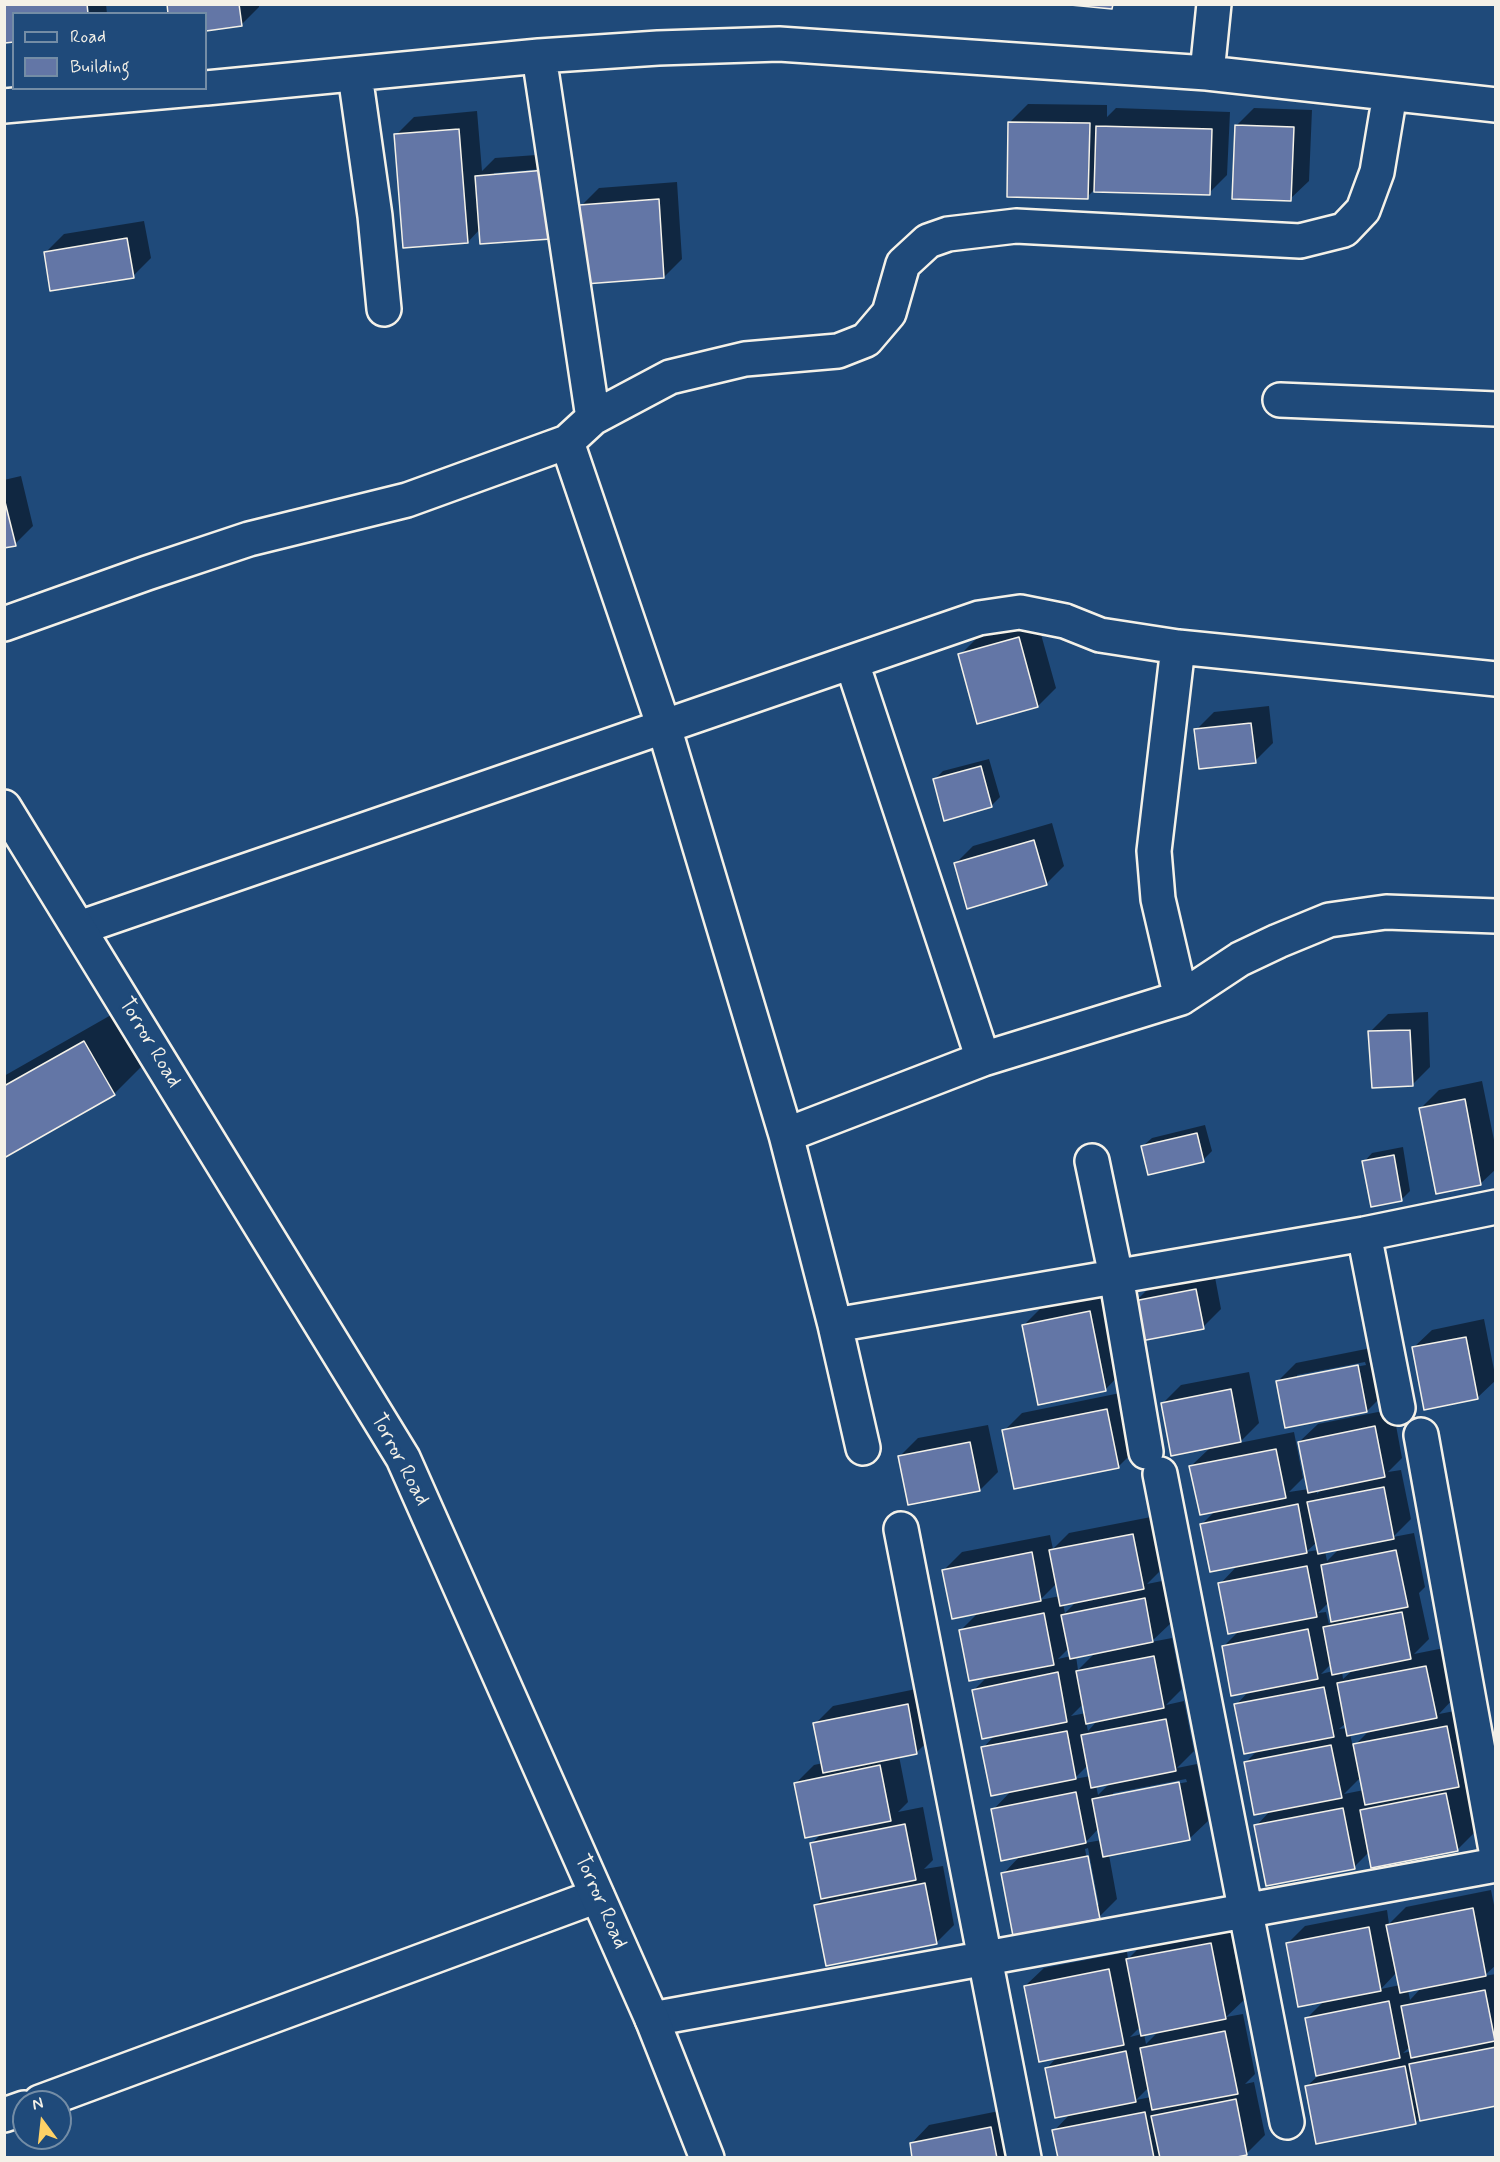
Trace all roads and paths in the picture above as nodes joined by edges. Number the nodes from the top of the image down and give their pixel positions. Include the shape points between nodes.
1 (1214, 4) edge
2 (539, 56) junction
3 (1207, 73) junction
4 (355, 75) junction
5 (207, 88) edge
6 (183, 90) edge
7 (1390, 94) junction
8 (1496, 105) edge
9 (4, 106) edge
10 (384, 309) dead end
11 (1280, 400) dead end
12 (1496, 409) edge
13 (592, 418) junction
14 (567, 442) junction
15 (4, 624) edge
16 (1178, 647) junction
17 (852, 663) junction
18 (1496, 679) edge
19 (664, 727) junction
20 (4, 807) edge
21 (1496, 916) edge
22 (79, 928) junction
23 (1181, 998) junction
24 (983, 1059) junction
25 (786, 1136) junction
26 (1092, 1161) dead end
27 (1496, 1207) edge
28 (1364, 1234) junction
29 (1116, 1276) junction
30 (836, 1325) junction
31 (1398, 1408) dead end
32 (1421, 1436) dead end
33 (863, 1448) dead end
34 (901, 1529) dead end
35 (1496, 1850) edge
36 (1496, 1865) edge
37 (597, 1896) junction
38 (1246, 1910) junction
39 (984, 1957) junction
40 (652, 2019) junction
41 (72, 2090) edge
42 (1287, 2122) dead end
43 (707, 2157) edge
44 (1024, 2157) edge

1 - 3 street
2 - 3 street via 779,44
2 - 4 street
2 - 13 street
3 - 7 street
4 - 5 street
4 - 10 street
6 - 9 street
7 - 8 street
7 - 13 street via 1377,172 1363,210 1344,230 1300,241 1016,226 948,234 928,241 903,264 888,313 866,340 838,351 745,359 670,376
11 - 12 street
13 - 14 street
14 - 15 street via 407,500 249,539
14 - 19 street
16 - 17 street via 1100,635 1065,621 1020,612 979,618
16 - 18 street
16 - 23 street via 1154,851 1158,898
17 - 19 street
17 - 24 street
19 - 22 street
19 - 25 street
20 - 22 street, Torror Road
21 - 23 street via 1386,912 1329,920 1240,959
22 - 37 street, Torror Road via 403,1458
23 - 24 street
24 - 25 street
25 - 30 street
26 - 29 street
27 - 28 street
28 - 29 street
28 - 31 street
29 - 30 street
29 - 38 street
30 - 33 street
32 - 35 street
34 - 39 street
36 - 38 street
37 - 40 street, Torror Road
37 - 41 street
38 - 39 street
38 - 42 street
39 - 40 street
39 - 44 street
40 - 43 street, Torror Road

